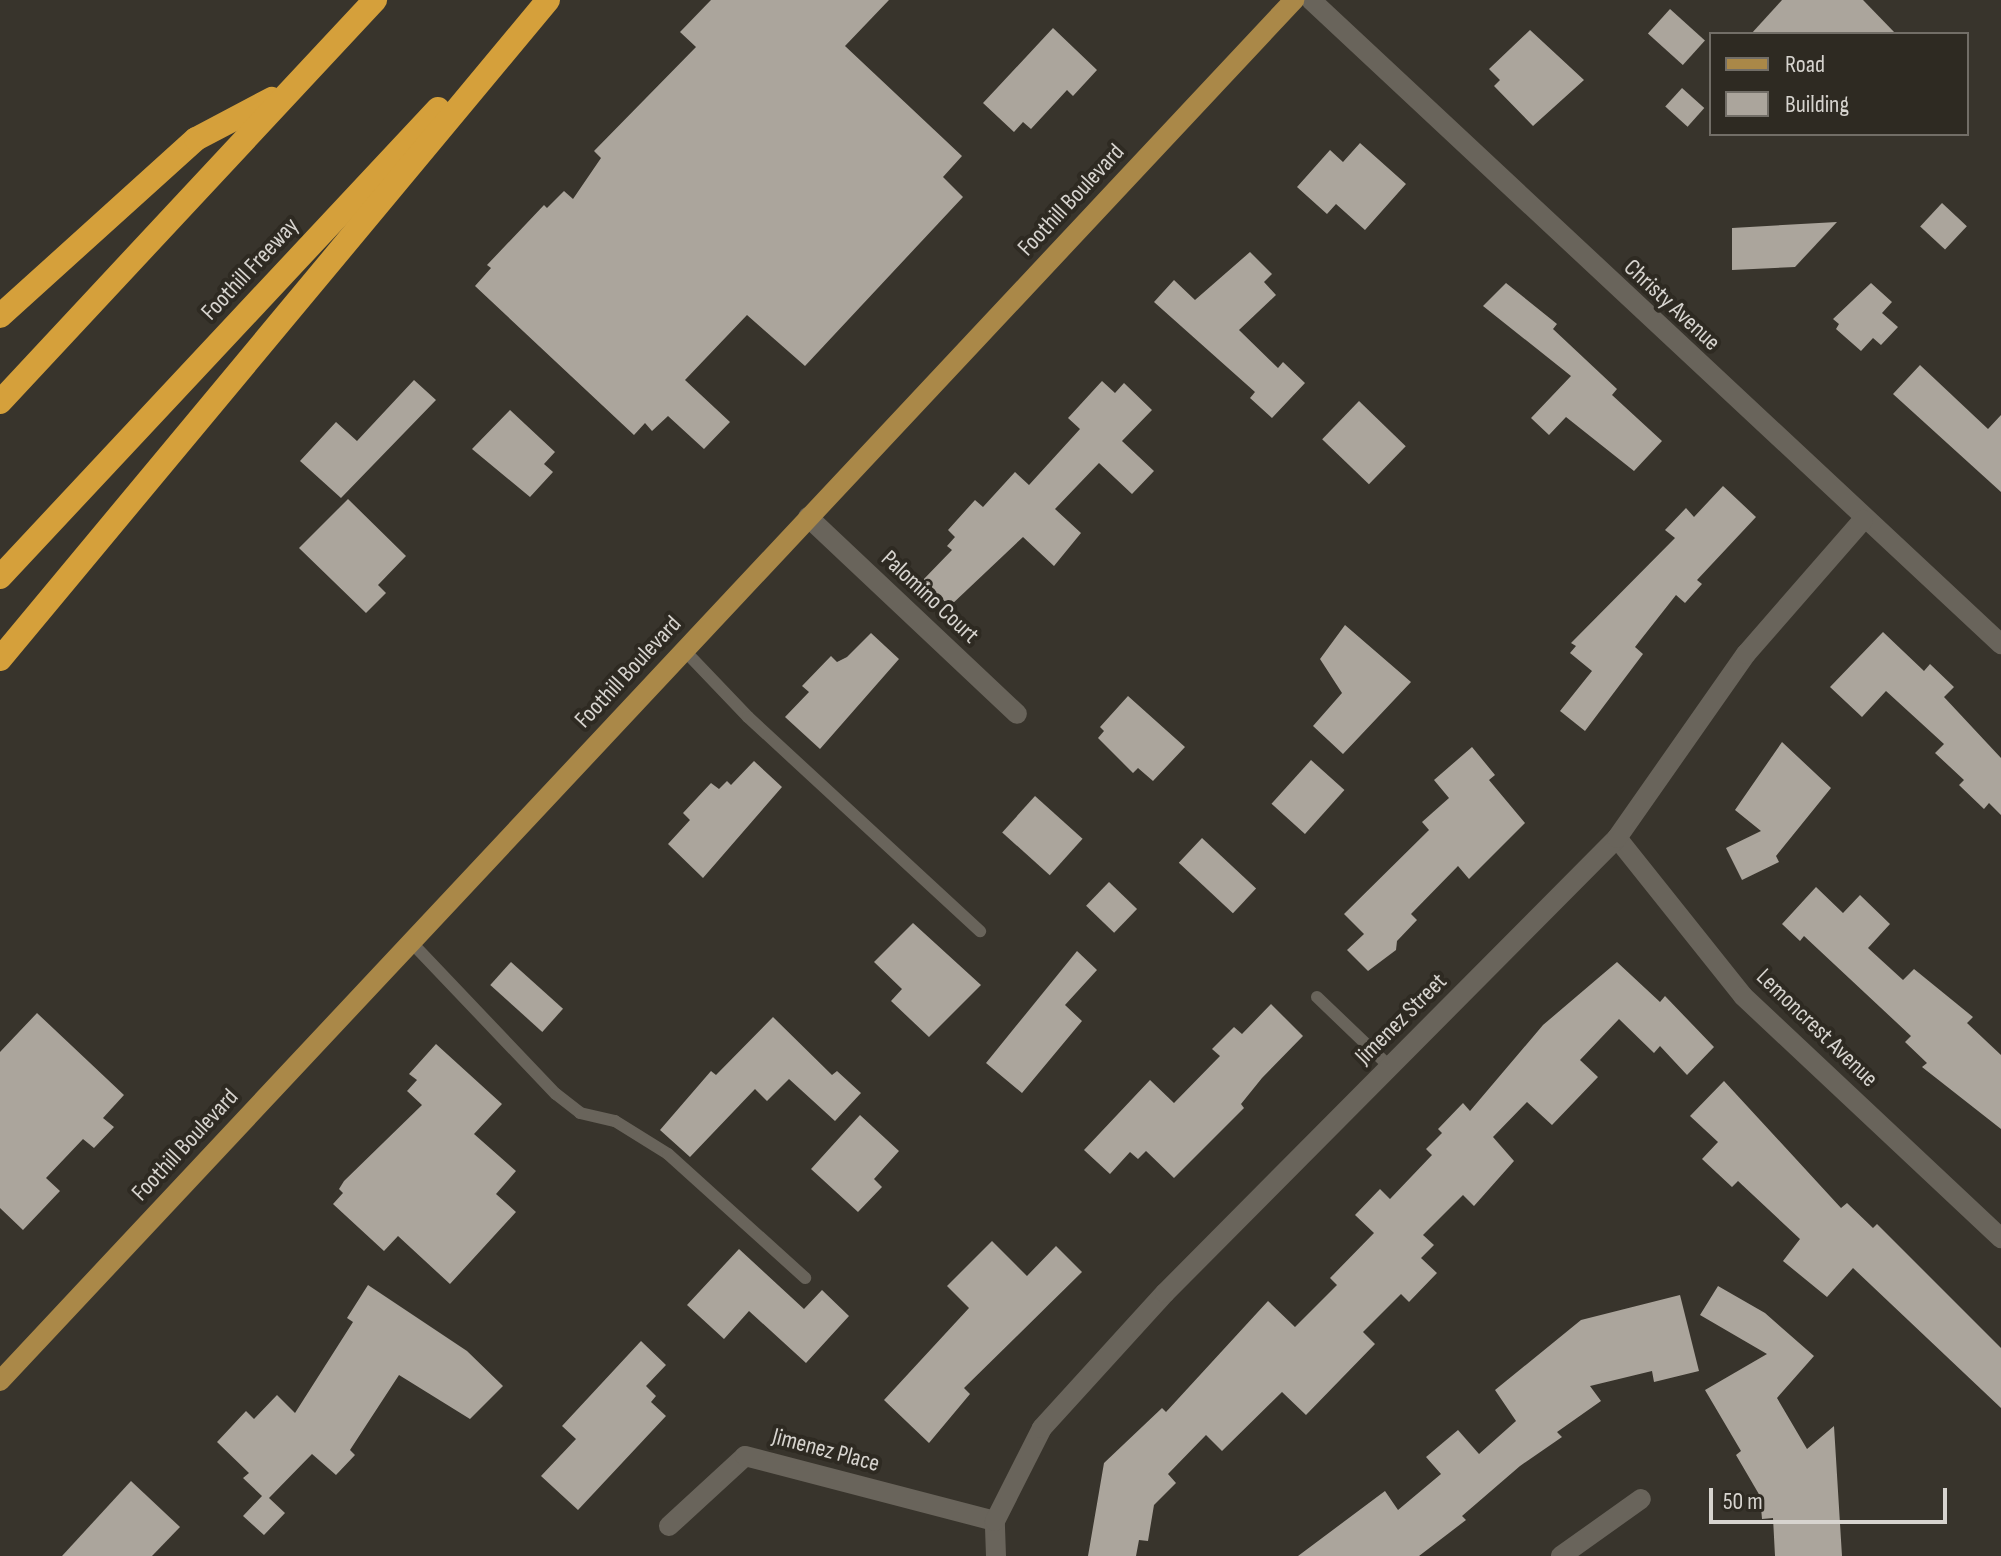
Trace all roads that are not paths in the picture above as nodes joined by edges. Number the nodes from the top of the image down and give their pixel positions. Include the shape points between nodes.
1 (375, 0) edge
2 (540, 0) edge
3 (548, 0) edge
4 (1294, 0) edge
5 (1311, 0) edge
6 (288, 91) junction
7 (0, 316) edge
8 (0, 402) edge
9 (808, 517) junction
10 (1863, 520) junction
11 (0, 577) edge
12 (2001, 644) edge
13 (684, 650) junction
14 (0, 659) edge
15 (1017, 714) dead end
16 (1617, 838) junction
17 (980, 931) dead end
18 (411, 942) junction
19 (1317, 997) dead end
20 (1390, 1067) junction
21 (2001, 1238) edge
22 (805, 1278) dead end
23 (0, 1381) edge
24 (1641, 1499) dead end
25 (995, 1521) junction
26 (669, 1526) dead end
27 (996, 1556) edge
28 (1561, 1556) edge

1 - 6 highway
2 - 11 highway, Foothill Freeway
3 - 14 highway
4 - 9 main road, Foothill Boulevard
5 - 10 street, Christy Avenue
6 - 7 highway via 196,139
6 - 8 highway
9 - 13 main road, Foothill Boulevard
9 - 15 street, Palomino Court
10 - 12 street, Christy Avenue
10 - 16 street, Jimenez Street via 1746,654
13 - 17 lane via 748,717
13 - 18 main road, Foothill Boulevard
16 - 20 street, Jimenez Street
16 - 21 street, Lemoncrest Avenue via 1743,996
18 - 22 lane via 556,1094 580,1113 615,1121 668,1154
18 - 23 main road, Foothill Boulevard
19 - 20 lane
20 - 25 street, Jimenez Street via 1165,1293 1042,1428
24 - 28 street
25 - 26 street, Jimenez Place via 745,1456
25 - 27 street, Jimenez Street

